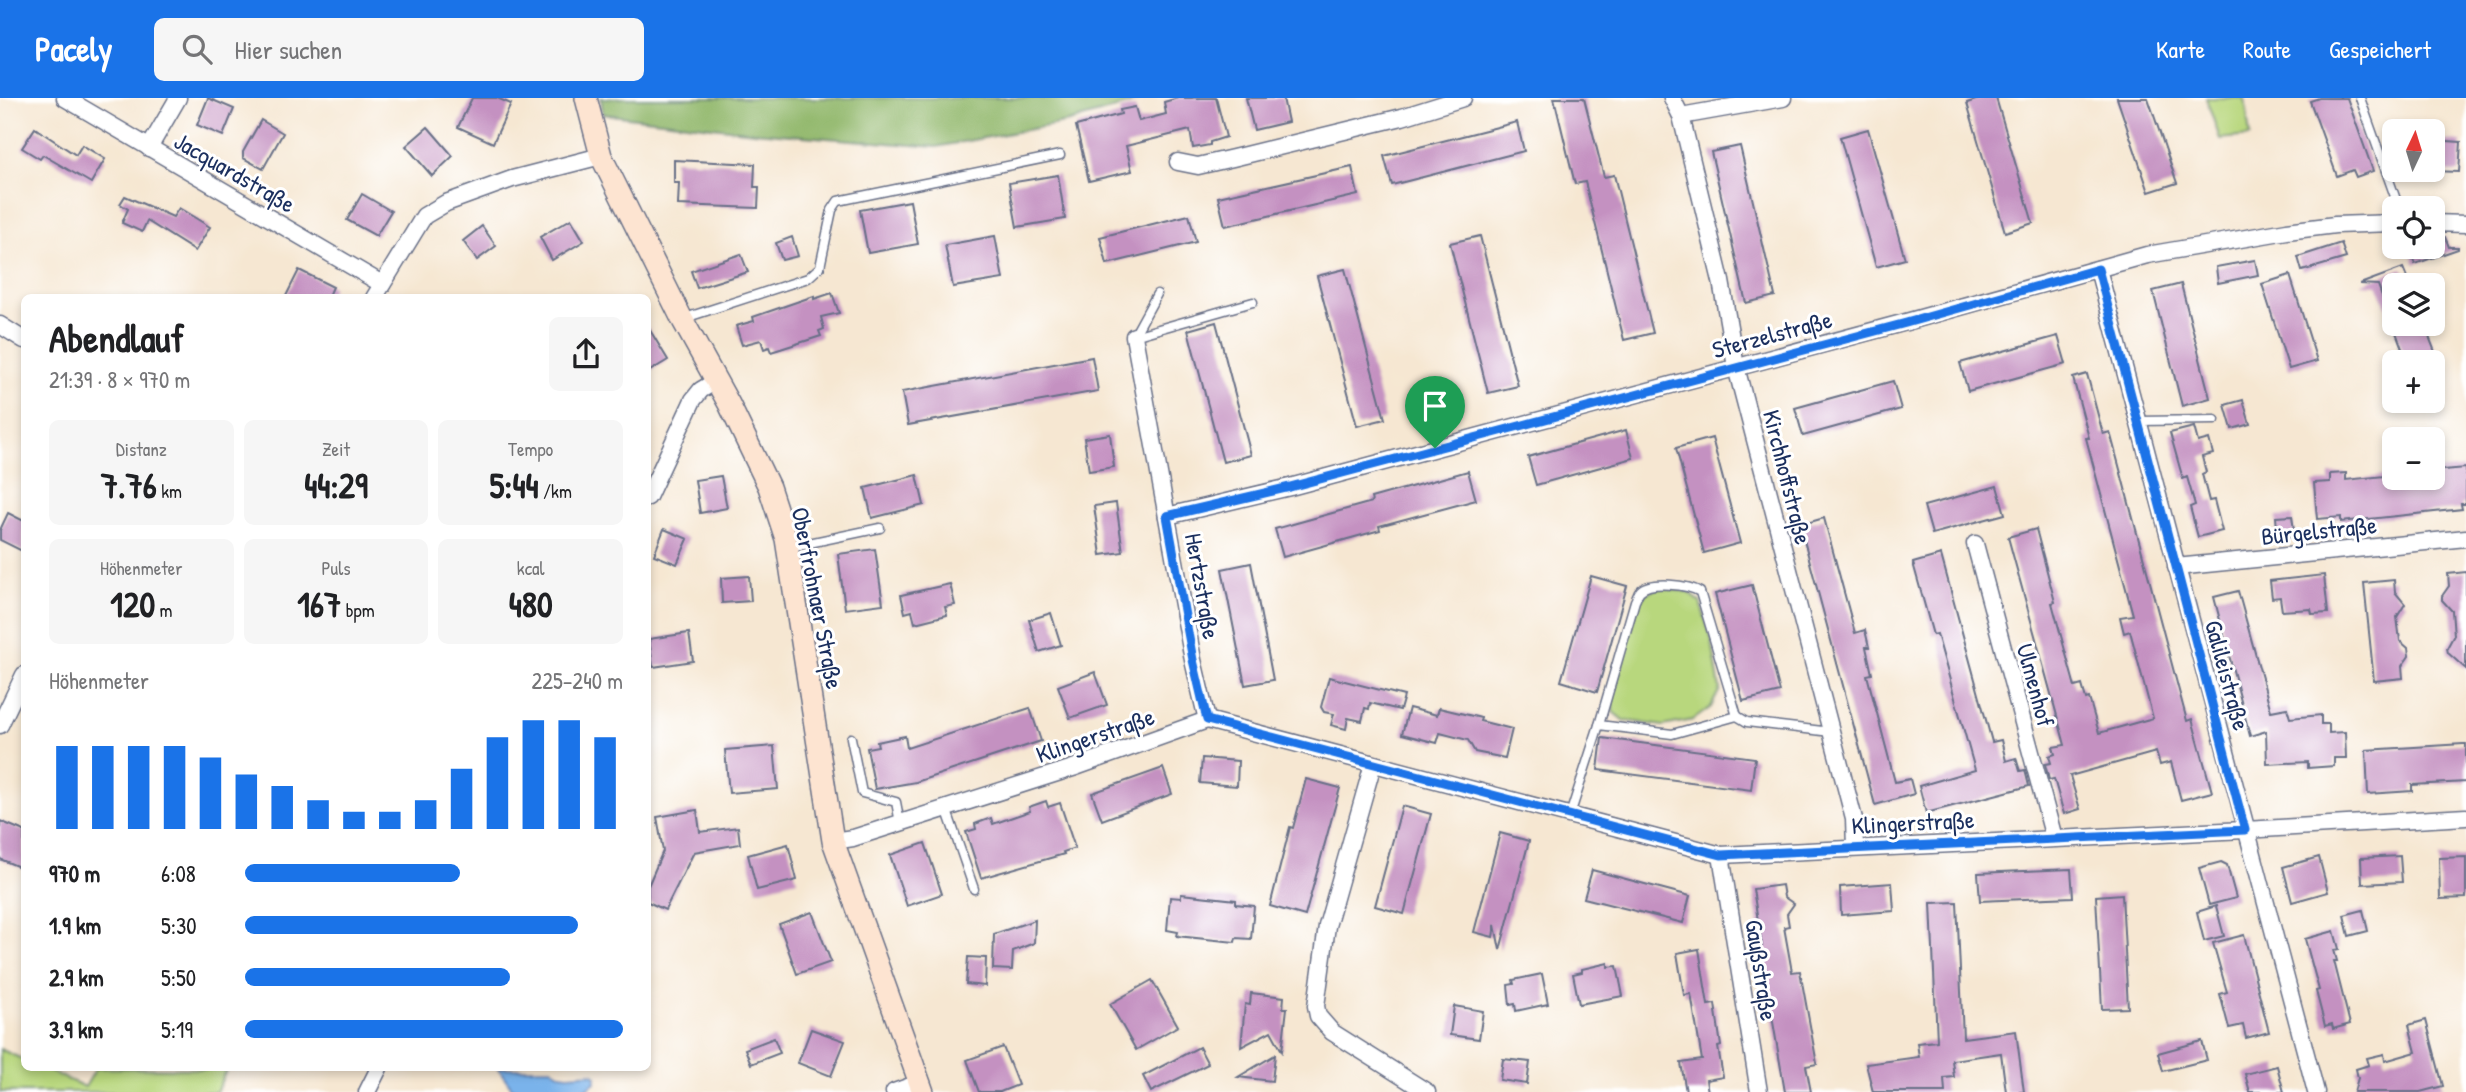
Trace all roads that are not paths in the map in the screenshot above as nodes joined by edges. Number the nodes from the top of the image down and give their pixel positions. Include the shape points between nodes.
1 (65, 98) edge
2 (178, 98) edge
3 (586, 98) edge
4 (1462, 98) edge
5 (1672, 98) edge
6 (1783, 98) edge
7 (2360, 98) edge
8 (1681, 116) junction
9 (149, 148) junction
10 (1059, 155) dead end
11 (601, 156) junction
12 (1178, 162) dead end
13 (2395, 196) edge
14 (2382, 223) edge
15 (2445, 223) edge
16 (2466, 224) edge
17 (2098, 269) junction
18 (378, 290) edge
19 (1157, 294) dead end
20 (1253, 302) dead end
21 (682, 319) junction
22 (0, 325) edge
23 (1134, 336) junction
24 (21, 338) edge
25 (1736, 367) junction
26 (716, 381) junction
27 (2215, 420) dead end
28 (2138, 421) junction
29 (651, 491) edge
30 (1167, 516) junction
31 (880, 528) dead end
32 (2466, 538) edge
33 (1975, 544) dead end
34 (787, 547) junction
35 (2176, 567) junction
36 (21, 681) edge
37 (1737, 716) junction
38 (1207, 720) junction
39 (0, 725) edge
40 (1599, 725) junction
41 (1831, 732) junction
42 (851, 737) dead end
43 (1373, 764) junction
44 (946, 808) junction
45 (1570, 815) junction
46 (2466, 817) edge
47 (900, 822) junction
48 (2245, 830) junction
49 (2054, 838) junction
50 (833, 841) junction
51 (1854, 848) junction
52 (1721, 855) junction
53 (974, 889) dead end
54 (378, 1071) edge
55 (921, 1087) edge
56 (367, 1092) edge
57 (894, 1092) edge
58 (1427, 1092) edge
59 (1759, 1092) edge
60 (2316, 1092) edge

1 - 9 street, Jacquardstraße
2 - 9 street
3 - 11 main road, Oberfrohnaer Straße
4 - 12 street via 1198,166
5 - 8 street, Kirchhoffstraße
6 - 8 street
7 - 13 lane
8 - 25 street, Kirchhoffstraße via 1721,281
9 - 18 street, Jacquardstraße
10 - 21 lane via 838,201 820,267 808,278
11 - 18 street via 512,179 446,203 425,216
11 - 21 main road, Oberfrohnaer Straße
14 - 17 street, Sterzelstraße via 2335,225 2208,243
15 - 16 street
17 - 25 street, Sterzelstraße
17 - 28 street, Galileistraße
19 - 23 lane
20 - 23 lane
21 - 26 main road, Oberfrohnaer Straße
22 - 24 street
23 - 30 street, Hertzstraße
25 - 30 street, Sterzelstraße
25 - 41 street, Kirchhoffstraße
26 - 29 street via 693,400
26 - 34 main road, Oberfrohnaer Straße via 769,487
27 - 28 lane
28 - 35 street, Galileistraße
30 - 38 street, Hertzstraße
31 - 34 lane
32 - 35 street, Bürgelstraße
33 - 49 street, Ulmenhof
34 - 50 main road, Oberfrohnaer Straße
35 - 48 street, Galileistraße
36 - 39 street
37 - 40 lane via 1672,734
37 - 40 lane via 1700,592 1685,586 1649,586 1640,590 1635,601
37 - 41 lane via 1748,722
38 - 43 street, Klingerstraße
38 - 44 street, Klingerstraße
40 - 45 lane
41 - 51 street, Kirchhoffstraße via 1854,819
42 - 47 lane via 862,793 896,802
43 - 45 street, Klingerstraße
43 - 58 street via 1327,926 1316,1006 1318,1016 1332,1032
44 - 47 street, Klingerstraße
44 - 53 lane
45 - 52 street, Klingerstraße
46 - 48 street, Klingerstraße
47 - 50 street, Klingerstraße
48 - 49 street, Klingerstraße
48 - 60 street, Galileistraße
49 - 51 street, Klingerstraße
50 - 55 main road, Oberfrohnaer Straße
51 - 52 street, Klingerstraße
52 - 59 street, Gaußstraße
54 - 56 street
55 - 57 street

